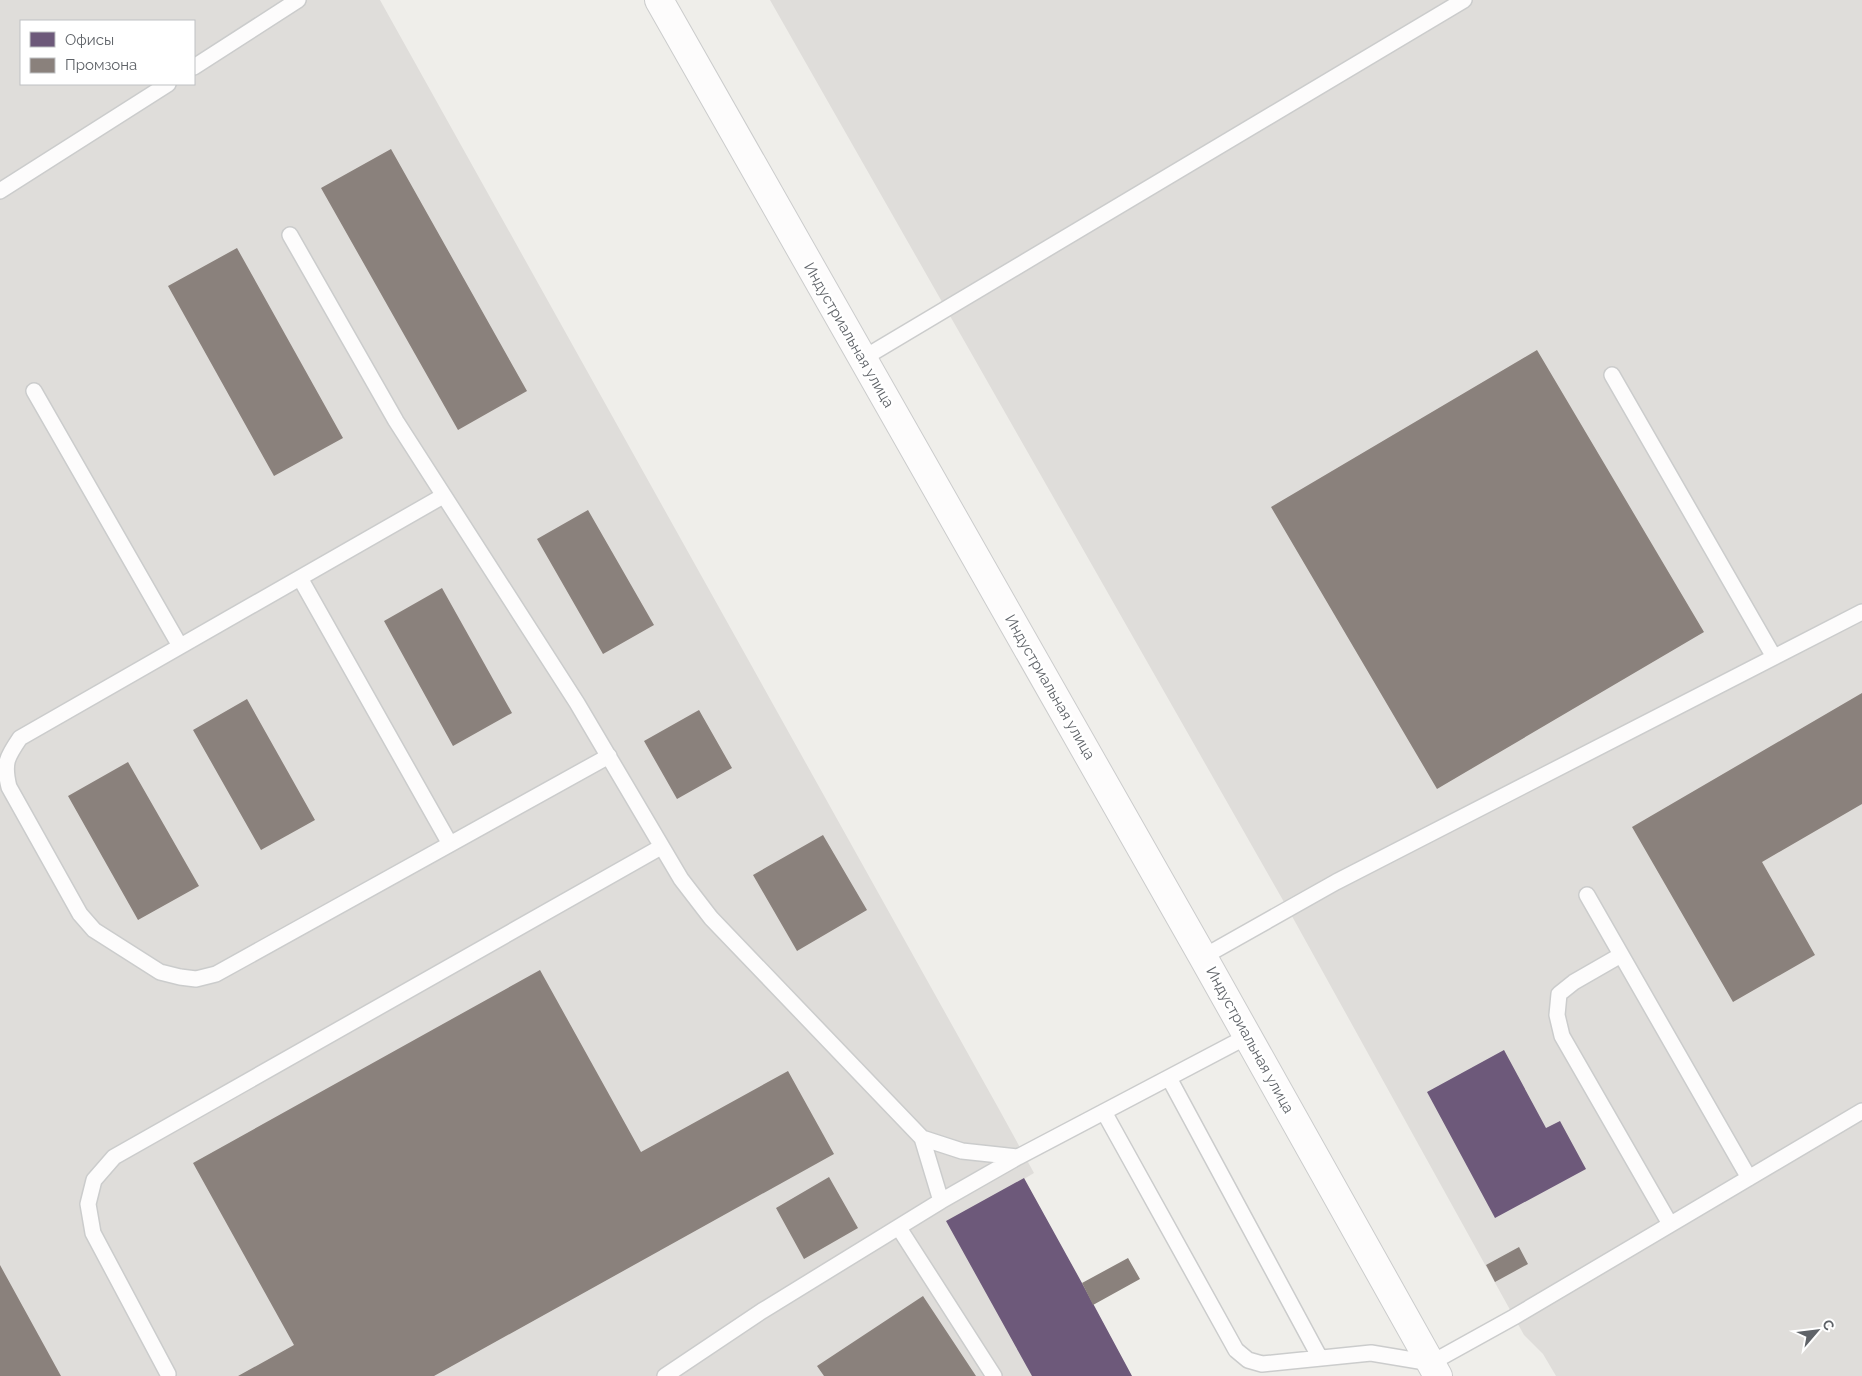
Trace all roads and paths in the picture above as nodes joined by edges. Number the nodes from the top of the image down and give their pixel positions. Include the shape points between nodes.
1 (298, 0) edge
2 (659, 0) edge
3 (1464, 0) edge
4 (195, 66) edge
5 (166, 85) edge
6 (0, 191) edge
7 (290, 235) dead end
8 (862, 359) junction
9 (1612, 375) dead end
10 (34, 391) dead end
11 (443, 496) junction
12 (300, 578) junction
13 (1862, 612) edge
14 (180, 646) junction
15 (1774, 657) junction
16 (609, 756) junction
17 (450, 844) junction
18 (661, 847) junction
19 (1587, 895) dead end
20 (1621, 955) junction
21 (1203, 957) junction
22 (1248, 1036) junction
23 (1168, 1078) junction
24 (1862, 1111) edge
25 (1104, 1112) junction
26 (922, 1138) junction
27 (1018, 1157) junction
28 (1749, 1178) junction
29 (941, 1201) junction
30 (1670, 1224) junction
31 (898, 1228) junction
32 (1320, 1358) junction
33 (1435, 1370) edge
34 (168, 1374) dead end
35 (665, 1376) edge
36 (994, 1376) edge

1 - 4 lane
2 - 8 street, Индустриальная улица
3 - 8 lane
5 - 6 lane
7 - 11 lane via 396,421
8 - 21 street, Индустриальная улица
9 - 15 lane
10 - 14 lane
11 - 12 lane
11 - 16 lane
12 - 14 lane
12 - 17 lane
13 - 15 lane
14 - 17 lane via 20,738 8,756 5,772 9,787 71,900 94,930 160,972 196,979 216,974
15 - 21 lane via 1336,882
16 - 17 lane
16 - 18 lane
18 - 26 lane via 680,879 711,918
18 - 34 lane via 114,1157 94,1180 88,1204 93,1233
19 - 20 lane
20 - 28 lane
20 - 30 lane via 1559,994 1557,1015 1562,1036
21 - 22 street, Индустриальная улица
22 - 23 lane
22 - 33 street, Индустриальная улица
23 - 25 lane
23 - 32 lane
24 - 28 lane
25 - 27 lane
25 - 32 lane via 1236,1350 1248,1360 1262,1364
26 - 27 lane via 962,1151
26 - 29 lane
27 - 29 lane
28 - 30 lane
29 - 31 lane
30 - 33 lane via 1514,1317
31 - 35 lane via 762,1311
31 - 36 lane
32 - 33 lane via 1372,1353

